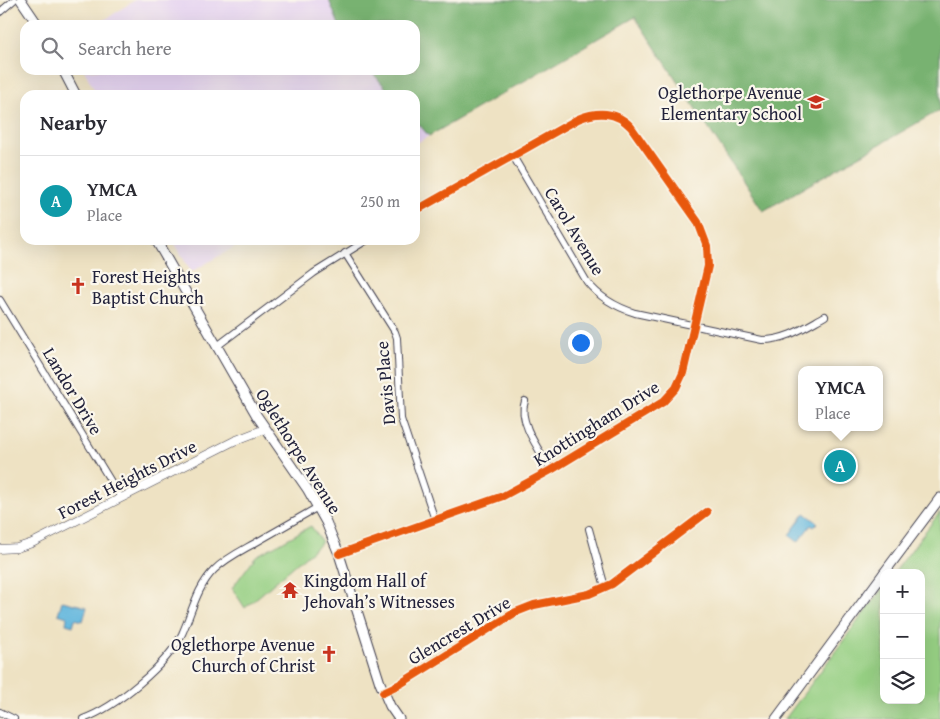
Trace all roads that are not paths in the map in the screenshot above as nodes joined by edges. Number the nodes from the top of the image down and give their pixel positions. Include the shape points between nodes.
1 (14, 0) edge
2 (21, 0) edge
3 (0, 12) edge
4 (35, 20) edge
5 (65, 75) edge
6 (73, 90) edge
7 (513, 156) junction
8 (420, 208) edge
9 (159, 245) edge
10 (359, 245) edge
11 (345, 253) junction
12 (0, 300) edge
13 (825, 316) dead end
14 (693, 326) junction
15 (216, 347) junction
16 (526, 401) dead end
17 (265, 429) junction
18 (551, 470) junction
19 (121, 498) junction
20 (940, 498) edge
21 (318, 507) junction
22 (706, 512) dead end
23 (435, 520) junction
24 (589, 529) dead end
25 (0, 549) edge
26 (338, 554) junction
27 (887, 569) edge
28 (880, 578) edge
29 (605, 587) junction
30 (383, 692) junction
31 (0, 712) edge
32 (14, 719) edge
33 (84, 719) edge
34 (399, 719) edge
35 (776, 719) edge

1 - 3 street
2 - 4 main road
5 - 6 main road
7 - 8 street, Knottingham Drive
7 - 14 street, Carol Avenue via 581,273 599,295 635,313
7 - 14 street, Knottingham Drive via 584,116 612,114 625,120 698,222 705,237 708,266
9 - 15 main road, Oglethorpe Avenue
10 - 11 street
11 - 15 street
11 - 23 street, Davis Place via 395,332 400,419
12 - 19 street, Landor Drive
13 - 14 street, Carol Avenue via 787,336 770,340
14 - 18 street, Knottingham Drive via 683,373 671,394 638,418
15 - 17 main road, Oglethorpe Avenue
16 - 18 street via 523,411 526,425
17 - 19 street, Forest Heights Drive
17 - 21 main road, Oglethorpe Avenue
18 - 23 street, Knottingham Drive via 503,496
19 - 25 street, Forest Heights Drive via 32,543
20 - 27 main road
21 - 26 main road, Oglethorpe Avenue
21 - 33 street via 233,555 215,569 200,588 182,634 168,656 116,701
22 - 29 street, Glencrest Drive via 622,578
23 - 26 street, Knottingham Drive
24 - 29 street
26 - 30 main road, Oglethorpe Avenue
28 - 35 main road
29 - 30 street, Glencrest Drive via 516,612
30 - 34 main road, Oglethorpe Avenue
31 - 32 street

